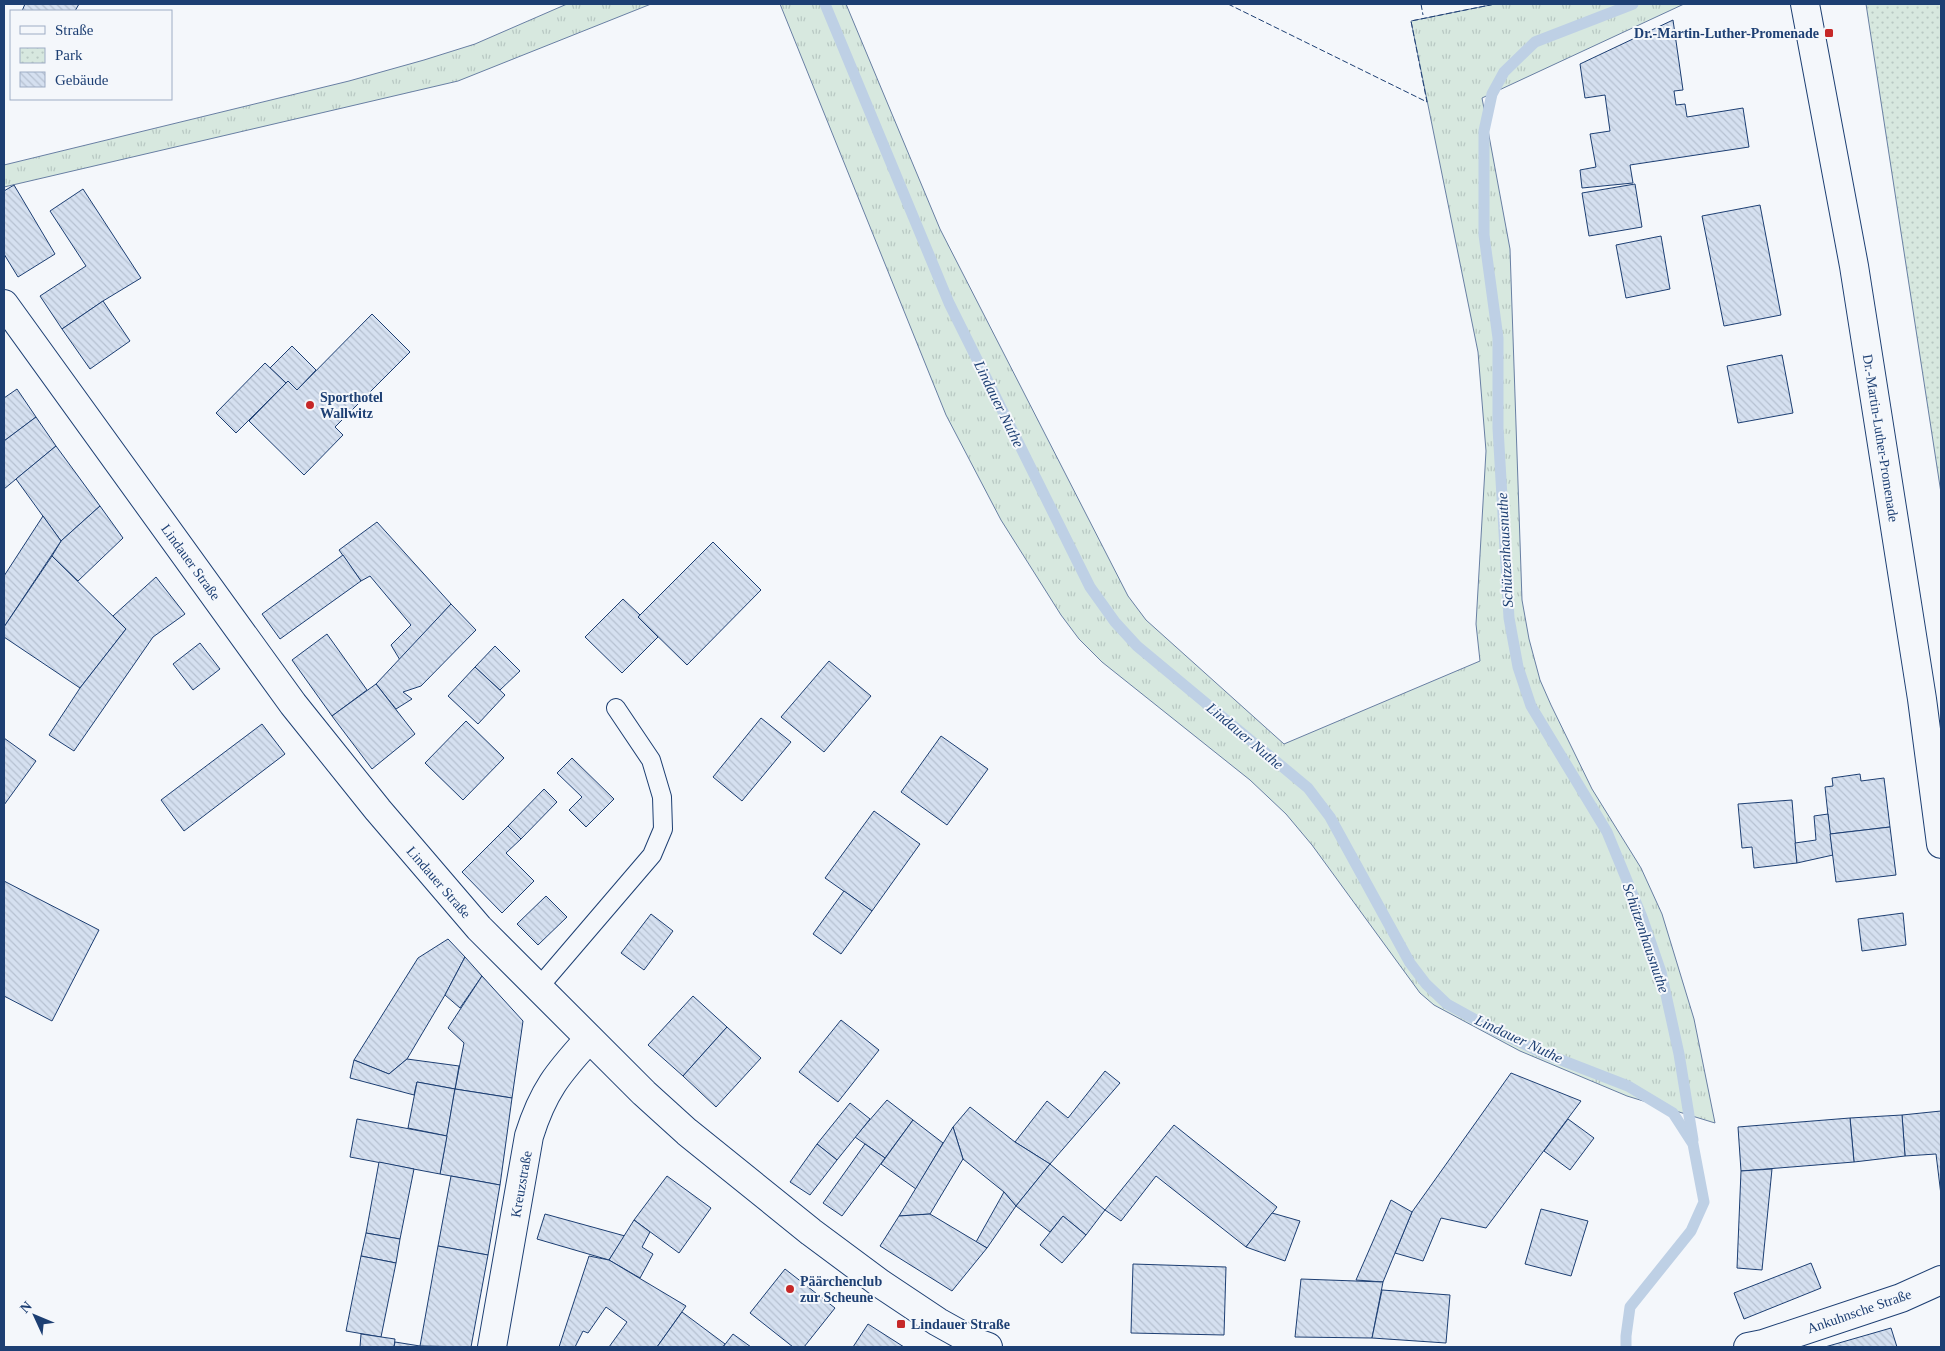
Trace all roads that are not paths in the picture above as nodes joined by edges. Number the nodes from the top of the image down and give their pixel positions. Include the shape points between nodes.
1 (1805, 4) edge
2 (4, 304) edge
3 (616, 708) dead end
4 (1941, 844) edge
5 (539, 987) junction
6 (589, 1039) junction
7 (1941, 1280) edge
8 (492, 1347) edge
9 (988, 1347) edge
10 (1748, 1347) edge

1 - 4 street, Dr.-Martin-Luther-Promenade via 1854,266 1922,699
2 - 5 street, Lindauer Straße via 329,750 479,928
3 - 5 lane via 652,760 662,798 663,829 652,855
5 - 6 street, Lindauer Straße
6 - 8 street, Kreuzstraße via 549,1086 536,1112
6 - 9 street, Lindauer Straße via 687,1132 811,1232 938,1322
7 - 10 street, Ankuhnsche Straße via 1901,1298

